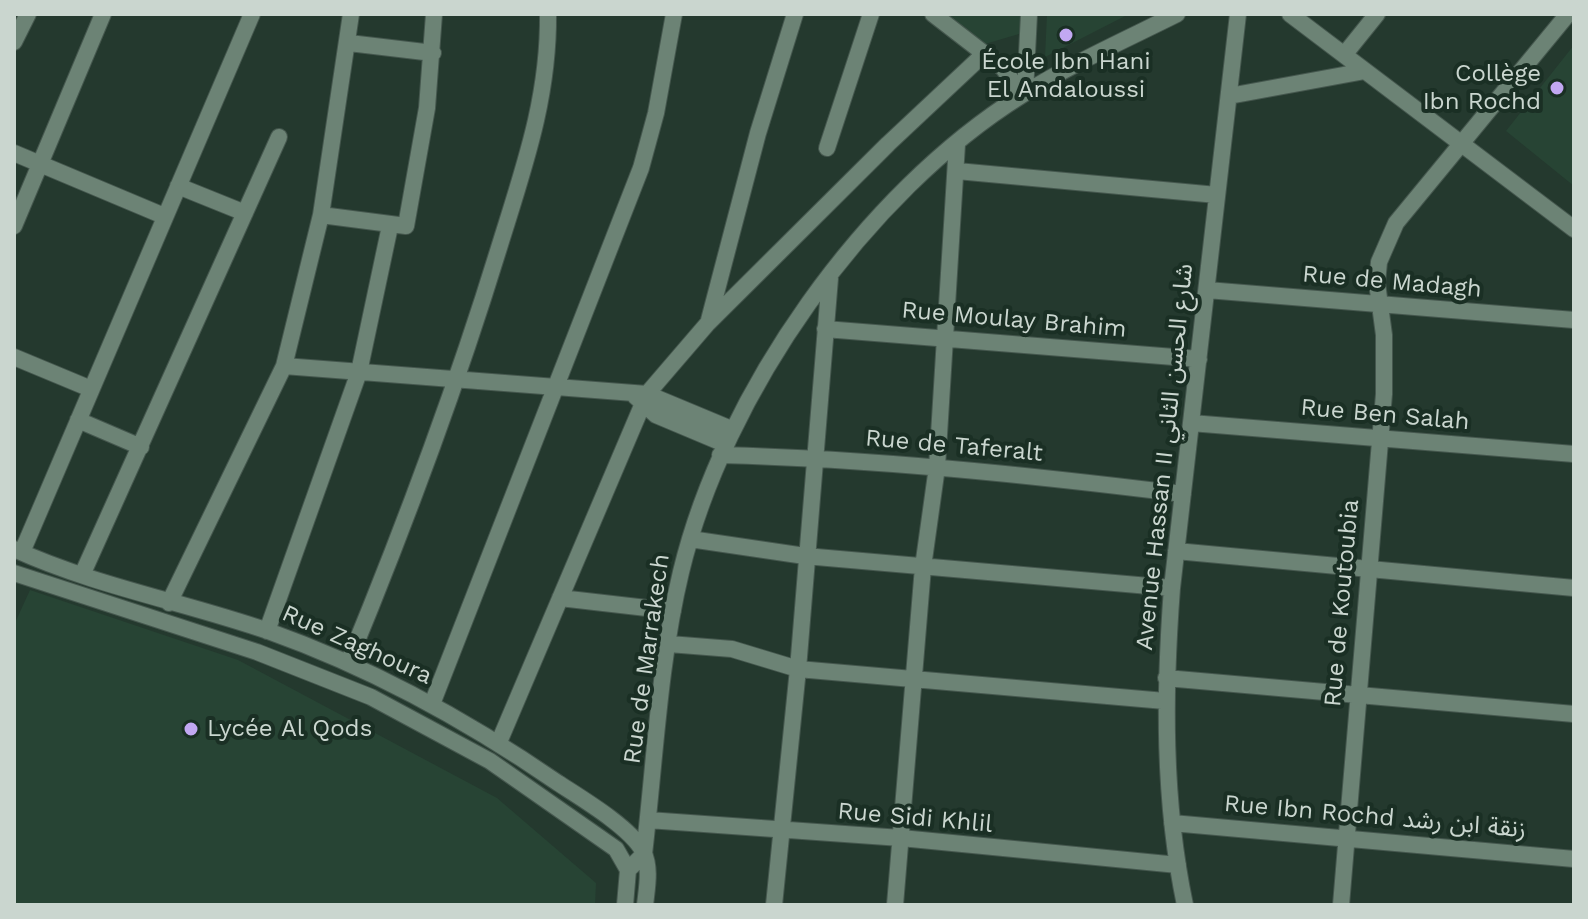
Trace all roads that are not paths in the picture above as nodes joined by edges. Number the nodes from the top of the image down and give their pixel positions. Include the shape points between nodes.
1 (28, 14) edge
2 (103, 14) edge
3 (252, 14) edge
4 (350, 14) edge
5 (434, 14) edge
6 (548, 14) edge
7 (674, 14) edge
8 (795, 14) edge
9 (871, 14) edge
10 (933, 14) edge
11 (1029, 14) edge
12 (1177, 14) edge
13 (1238, 14) edge
14 (1290, 14) edge
15 (1377, 14) edge
16 (1568, 14) edge
17 (14, 42) edge
18 (349, 43) junction
19 (433, 53) junction
20 (985, 53) junction
21 (1344, 55) junction
22 (1365, 71) junction
23 (1023, 94) junction
24 (1229, 96) junction
25 (279, 137) dead end
26 (957, 144) junction
27 (1462, 145) junction
28 (827, 148) dead end
29 (14, 153) edge
30 (40, 164) junction
31 (957, 171) junction
32 (178, 186) junction
33 (1217, 195) junction
34 (245, 213) junction
35 (321, 215) junction
36 (164, 216) junction
37 (14, 226) edge
38 (390, 226) junction
39 (1574, 229) edge
40 (830, 277) junction
41 (1207, 290) junction
42 (1380, 305) junction
43 (1574, 320) edge
44 (708, 323) junction
45 (825, 329) junction
46 (946, 339) junction
47 (14, 357) edge
48 (1199, 359) junction
49 (284, 366) junction
50 (359, 372) junction
51 (459, 377) junction
52 (558, 386) junction
53 (91, 389) junction
54 (641, 397) junction
55 (78, 420) junction
56 (1191, 423) junction
57 (1380, 439) junction
58 (725, 443) junction
59 (141, 447) junction
60 (1574, 454) edge
61 (814, 457) junction
62 (937, 467) junction
63 (1183, 494) junction
64 (690, 539) junction
65 (18, 551) edge
66 (1176, 551) junction
67 (805, 556) junction
68 (923, 567) junction
69 (1370, 569) junction
70 (14, 573) edge
71 (82, 575) junction
72 (1172, 588) junction
73 (1574, 588) edge
74 (560, 598) junction
75 (169, 603) junction
76 (673, 611) junction
77 (267, 631) junction
78 (669, 644) junction
79 (348, 663) junction
80 (798, 669) junction
81 (915, 678) junction
82 (1166, 678) junction
83 (1357, 696) junction
84 (1165, 701) junction
85 (432, 704) junction
86 (1574, 714) edge
87 (499, 742) junction
88 (648, 820) junction
89 (1172, 823) junction
90 (779, 832) junction
91 (901, 838) junction
92 (1346, 838) junction
93 (644, 854) junction
94 (1574, 859) edge
95 (1178, 865) junction
96 (628, 870) junction
97 (625, 905) edge
98 (645, 905) edge
99 (774, 905) edge
100 (895, 905) edge
101 (1185, 905) edge
102 (1341, 905) edge

1 - 17 street
2 - 30 street
3 - 32 street
4 - 18 street
5 - 19 street
6 - 51 street via 542,108
7 - 52 street via 641,168
8 - 44 street
9 - 28 street
10 - 20 street
11 - 23 street
12 - 23 street, Rue de Marrakech
13 - 24 street, Avenue Hassan II شارع الحسن الثاني
14 - 21 street
15 - 21 street
16 - 27 street, Rue de Koutoubia
18 - 19 street
18 - 35 street
19 - 38 street via 407,224
20 - 23 street
20 - 44 street
21 - 22 street
22 - 24 street
22 - 27 street
23 - 26 street, Rue de Marrakech
24 - 33 street, Avenue Hassan II شارع الحسن الثاني
25 - 34 street
26 - 31 street
26 - 40 street, Rue de Marrakech via 887,209
27 - 39 street
27 - 42 street, Rue de Koutoubia via 1385,242 1377,283
29 - 30 street
30 - 36 street
30 - 37 street
31 - 33 street
31 - 46 street
32 - 34 street
32 - 36 street
33 - 41 street, Avenue Hassan II شارع الحسن الثاني
34 - 59 street
35 - 38 street
35 - 49 street
36 - 53 street
38 - 50 street
40 - 45 street
40 - 58 street, Rue de Marrakech via 776,350
41 - 42 street, Rue de Madagh
41 - 48 street, Avenue Hassan II شارع الحسن الثاني
42 - 43 street, Rue de Madagh
42 - 57 street, Rue de Koutoubia via 1385,364
44 - 54 street
45 - 46 street, Rue Moulay Brahim
45 - 61 street
46 - 48 street, Rue Moulay Brahim
46 - 62 street
47 - 53 street
48 - 56 street, Avenue Hassan II شارع الحسن الثاني
49 - 50 street
49 - 75 street
50 - 51 street
50 - 77 street
51 - 52 street
51 - 79 street
52 - 54 street
52 - 85 street
53 - 55 street
54 - 58 street
54 - 74 street
55 - 59 street
55 - 65 street
56 - 57 street, Rue Ben Salah
56 - 63 street, Avenue Hassan II شارع الحسن الثاني
57 - 60 street, Rue Ben Salah
57 - 69 street, Rue de Koutoubia
58 - 61 street, Rue de Taferalt
58 - 64 street, Rue de Marrakech
59 - 71 street
61 - 62 street, Rue de Taferalt
61 - 67 street
62 - 63 street, Rue de Taferalt
62 - 68 street
63 - 66 street, Avenue Hassan II شارع الحسن الثاني
64 - 67 street
64 - 76 street, Rue de Marrakech
65 - 71 street, Rue Zaghoura
66 - 69 street
66 - 72 street, Avenue Hassan II شارع الحسن الثاني
67 - 68 street
67 - 80 street
68 - 72 street
68 - 81 street
69 - 73 street
69 - 83 street, Rue de Koutoubia
70 - 96 street, Rue Zaghoura via 257,652 371,697 490,761 616,849
71 - 75 street, Rue Zaghoura
72 - 82 street, Avenue Hassan II شارع الحسن الثاني
74 - 76 street
74 - 87 street
75 - 77 street, Rue Zaghoura
76 - 78 street, Rue de Marrakech
77 - 79 street, Rue Zaghoura
78 - 80 street via 732,649
78 - 88 street, Rue de Marrakech
79 - 85 street, Rue Zaghoura
80 - 81 street
80 - 90 street
81 - 84 street
81 - 91 street
82 - 83 street
82 - 84 street, Avenue Hassan II شارع الحسن الثاني
83 - 86 street
83 - 92 street, Rue de Koutoubia
84 - 89 street, Avenue Hassan II شارع الحسن الثاني
85 - 87 street, Rue Zaghoura
87 - 93 street, Rue Zaghoura via 630,836
88 - 90 street, Rue Sidi Khlil
88 - 93 street, Rue de Marrakech
89 - 92 street, Rue Ibn Rochd زنقة ابن رشد
89 - 95 street, Avenue Hassan II شارع الحسن الثاني
90 - 91 street, Rue Sidi Khlil
90 - 99 street
91 - 95 street, Rue Sidi Khlil
91 - 100 street
92 - 94 street, Rue Ibn Rochd زنقة ابن رشد
92 - 102 street, Rue de Koutoubia
93 - 96 street
93 - 98 street, Rue de Marrakech
95 - 101 street, Avenue Hassan II شارع الحسن الثاني
96 - 97 street

